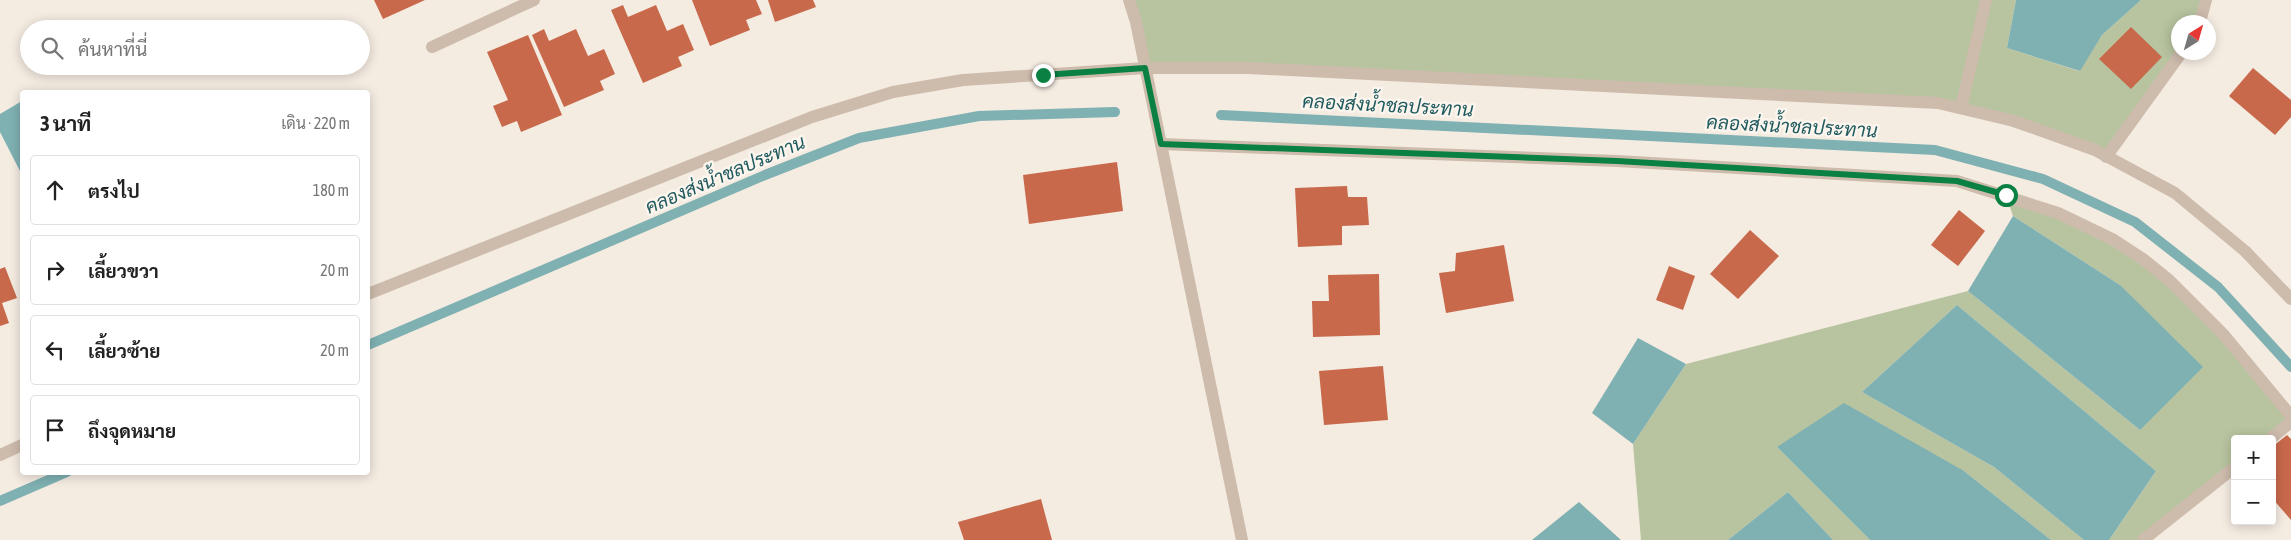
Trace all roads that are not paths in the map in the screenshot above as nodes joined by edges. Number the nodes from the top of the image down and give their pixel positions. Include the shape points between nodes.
1 (534, 0) edge
2 (1129, 0) edge
3 (1986, 0) edge
4 (2206, 0) edge
5 (2202, 15) edge
6 (432, 47) dead end
7 (2176, 60) edge
8 (1145, 68) junction
9 (1961, 108) junction
10 (1161, 144) junction
11 (2106, 157) junction
12 (370, 293) edge
13 (2291, 299) edge
14 (2291, 416) edge
15 (2291, 422) edge
16 (2275, 435) edge
17 (20, 446) edge
18 (0, 455) edge
19 (2231, 470) edge
20 (1242, 540) edge
21 (2143, 540) edge

1 - 6 street
2 - 8 street
3 - 9 street
4 - 5 street
7 - 11 street
8 - 9 street via 1249,68 1938,103
8 - 10 street
8 - 12 street via 963,80 893,92 812,117
9 - 11 street via 2014,121 2095,150
10 - 14 street via 1617,161 1957,181 2058,213 2114,240 2143,259 2224,335
10 - 20 street
11 - 13 street via 2175,193 2245,251
15 - 16 street
17 - 18 street
19 - 21 street

